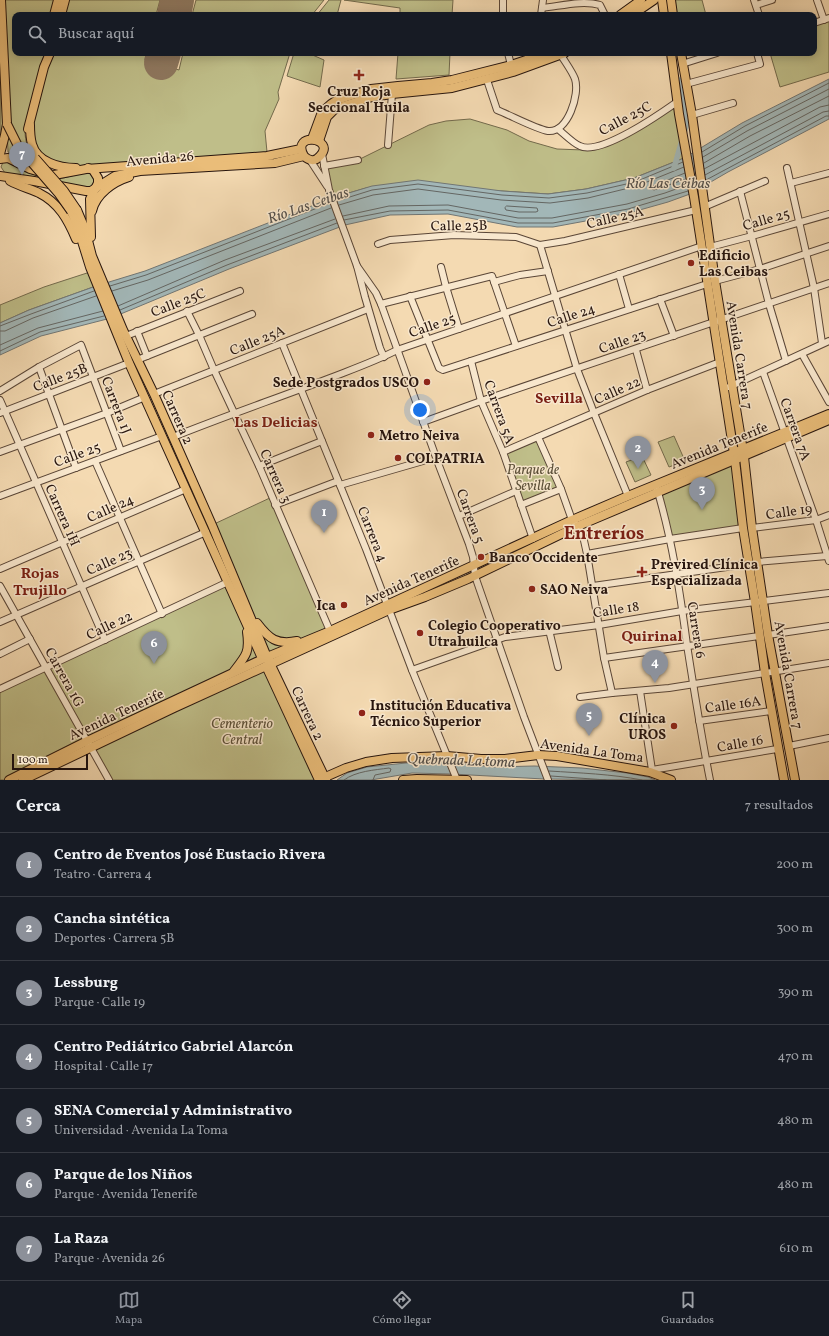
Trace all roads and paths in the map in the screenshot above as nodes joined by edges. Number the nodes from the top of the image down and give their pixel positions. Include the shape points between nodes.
1 (1, 0) edge
2 (58, 0) edge
3 (65, 0) edge
4 (503, 0) edge
5 (543, 0) edge
6 (641, 0) edge
7 (654, 0) edge
8 (662, 0) edge
9 (670, 0) edge
10 (772, 0) edge
11 (817, 0) edge
12 (579, 2) edge
13 (755, 3) edge
14 (542, 8) junction
15 (55, 12) edge
16 (62, 12) edge
17 (503, 12) edge
18 (541, 12) edge
19 (603, 12) edge
20 (624, 12) edge
21 (636, 12) edge
22 (664, 12) edge
23 (672, 12) edge
24 (826, 19) edge
25 (45, 56) edge
26 (49, 56) edge
27 (509, 56) edge
28 (540, 56) edge
29 (556, 56) edge
30 (564, 56) edge
31 (671, 56) edge
32 (681, 56) edge
33 (707, 56) edge
34 (758, 56) edge
35 (682, 64) junction
36 (44, 67) junction
37 (512, 69) junction
38 (487, 80) junction
39 (686, 84) junction
40 (392, 94) junction
41 (677, 102) junction
42 (733, 103) dead end
43 (692, 115) junction
44 (7, 124) junction
45 (30, 125) junction
46 (558, 129) junction
47 (6, 136) junction
48 (315, 140) junction
49 (0, 144) edge
50 (388, 145) dead end
51 (0, 154) edge
52 (322, 154) junction
53 (305, 155) junction
54 (0, 159) edge
55 (358, 160) dead end
56 (324, 166) junction
57 (90, 168) junction
58 (787, 168) dead end
59 (168, 170) junction
60 (829, 173) edge
61 (1, 176) edge
62 (765, 181) dead end
63 (790, 184) junction
64 (95, 188) junction
65 (329, 190) junction
66 (740, 191) junction
67 (704, 207) junction
68 (74, 210) junction
69 (696, 210) junction
70 (829, 214) edge
71 (799, 222) junction
72 (91, 226) junction
73 (752, 236) junction
74 (378, 244) dead end
75 (540, 245) junction
76 (706, 246) junction
77 (829, 246) edge
78 (89, 253) junction
79 (805, 254) junction
80 (358, 266) junction
81 (441, 267) dead end
82 (760, 269) junction
83 (548, 271) junction
84 (619, 274) junction
85 (493, 279) junction
86 (711, 282) junction
87 (829, 283) edge
88 (446, 287) junction
89 (814, 288) junction
90 (240, 291) dead end
91 (376, 293) junction
92 (410, 296) junction
93 (555, 296) junction
94 (365, 297) junction
95 (660, 299) junction
96 (381, 304) junction
97 (769, 304) junction
98 (629, 308) junction
99 (368, 309) junction
100 (187, 311) junction
101 (504, 313) junction
102 (252, 314) dead end
103 (717, 321) junction
104 (459, 329) junction
105 (566, 330) junction
106 (137, 331) junction
107 (122, 332) junction
108 (199, 335) junction
109 (674, 336) junction
110 (428, 339) junction
111 (829, 341) edge
112 (282, 343) junction
113 (822, 343) junction
114 (516, 346) junction
115 (397, 350) junction
116 (636, 350) junction
117 (802, 354) junction
118 (147, 356) junction
119 (384, 357) junction
120 (133, 361) junction
121 (471, 361) junction
122 (786, 361) junction
123 (720, 362) junction
124 (39, 367) junction
125 (577, 369) junction
126 (214, 370) junction
127 (763, 372) junction
128 (93, 377) junction
129 (728, 388) junction
130 (302, 389) junction
131 (0, 390) edge
132 (647, 390) junction
133 (49, 394) junction
134 (154, 394) junction
135 (145, 398) junction
136 (0, 400) edge
137 (481, 401) junction
138 (829, 402) edge
139 (2, 412) edge
140 (107, 413) junction
141 (234, 413) junction
142 (594, 413) junction
143 (829, 414) edge
144 (829, 420) edge
145 (423, 422) junction
146 (62, 430) junction
147 (785, 435) junction
148 (162, 436) junction
149 (173, 437) junction
150 (538, 437) junction
151 (322, 441) junction
152 (19, 445) junction
153 (121, 451) junction
154 (0, 452) edge
155 (503, 452) junction
156 (743, 453) junction
157 (734, 457) junction
158 (95, 461) junction
159 (423, 461) dead end
160 (259, 466) junction
161 (76, 468) junction
162 (36, 482) junction
163 (339, 483) junction
164 (186, 489) junction
165 (657, 489) junction
166 (561, 490) junction
167 (516, 491) junction
168 (0, 496) edge
169 (628, 496) junction
170 (275, 505) junction
171 (521, 505) junction
172 (829, 515) edge
173 (459, 516) junction
174 (120, 517) junction
175 (572, 520) junction
176 (816, 520) junction
177 (578, 526) junction
178 (743, 528) junction
179 (752, 528) junction
180 (206, 532) junction
181 (533, 539) junction
182 (670, 539) junction
183 (62, 542) junction
184 (587, 554) junction
185 (828, 559) edge
186 (139, 562) junction
187 (757, 562) junction
188 (748, 564) junction
189 (474, 566) junction
190 (0, 569) edge
191 (676, 575) junction
192 (475, 576) junction
193 (228, 582) junction
194 (593, 586) junction
195 (81, 587) junction
196 (1, 589) edge
197 (829, 593) edge
198 (759, 601) junction
199 (388, 608) junction
200 (682, 611) junction
201 (162, 614) junction
202 (16, 615) junction
203 (246, 615) junction
204 (0, 622) edge
205 (599, 625) junction
206 (829, 626) edge
207 (549, 630) junction
208 (330, 631) junction
209 (768, 635) junction
210 (759, 636) junction
211 (30, 639) junction
212 (310, 639) junction
213 (497, 639) junction
214 (105, 640) junction
215 (687, 646) junction
216 (0, 654) edge
217 (604, 658) junction
218 (267, 662) junction
219 (829, 663) edge
220 (46, 667) junction
221 (558, 667) dead end
222 (412, 670) junction
223 (775, 672) junction
224 (765, 673) junction
225 (232, 674) junction
226 (693, 684) junction
227 (0, 689) edge
228 (640, 691) junction
229 (612, 693) junction
230 (580, 697) dead end
231 (771, 711) junction
232 (699, 721) junction
233 (829, 738) edge
234 (89, 744) junction
235 (789, 746) junction
236 (778, 749) junction
237 (539, 757) junction
238 (448, 759) junction
239 (706, 761) junction
240 (651, 771) junction
241 (456, 778) edge
242 (322, 779) edge
243 (417, 779) edge
244 (9, 780) edge
245 (24, 780) edge
246 (109, 780) edge
247 (403, 780) edge
248 (467, 780) edge
249 (548, 780) edge
250 (671, 780) edge
251 (710, 780) edge
252 (784, 780) edge
253 (795, 780) edge

1 - 44 main road
2 - 15 main road
3 - 16 main road
4 - 17 street
5 - 14 street
6 - 20 main road
7 - 21 main road
8 - 22 main road
9 - 23 main road
10 - 13 street
11 - 24 street
12 - 14 street
12 - 19 street via 600,6
14 - 18 street
25 - 36 main road, Carrera 2
26 - 36 main road, Carrera 2
27 - 37 street
28 - 37 main road
29 - 37 main road
30 - 46 street via 575,80 576,91 569,117
31 - 41 main road, Avenida Carrera 7
32 - 35 main road, Avenida Carrera 7
33 - 35 street
34 - 39 street via 760,64
35 - 39 main road, Avenida Carrera 7
36 - 45 main road, Carrera 2
37 - 38 main road
37 - 48 main road via 442,82 371,89 337,100 322,112
38 - 40 main road via 443,90
38 - 46 street via 497,110 540,129
39 - 43 main road, Avenida Carrera 7
40 - 48 main road via 372,97 335,109
40 - 50 street
41 - 46 street, Calle 25C via 635,129 592,148 581,147
41 - 69 main road, Avenida Carrera 7
42 - 43 street
43 - 67 main road, Avenida Carrera 7
44 - 47 main road
44 - 68 main road, Carrera 2, bridge via 19,148
45 - 57 main road via 32,145 44,160 61,167
45 - 68 main road, Carrera 2, bridge via 27,134 28,144 35,158 60,187
47 - 49 main road
47 - 51 main road
48 - 52 main road via 323,147
48 - 53 main road via 305,141
52 - 53 main road, Avenida 26 via 317,160
52 - 56 street, Carrera 5
53 - 57 main road, Avenida 26
53 - 59 main road, Avenida 26 via 275,162
53 - 65 street, Carrera 5
54 - 57 main road, Avenida 26 via 12,159 30,169 50,174
55 - 56 street
56 - 65 street, Carrera 5
57 - 64 main road via 98,178
58 - 63 street
59 - 64 main road, Avenida 26 via 119,175
59 - 72 main road via 127,178 113,184 95,202
60 - 63 street
61 - 64 main road, Avenida 26 via 76,190 86,191
61 - 78 main road via 41,194 57,206 66,217 81,249
62 - 66 street
63 - 71 street
64 - 72 main road via 90,199
65 - 80 street, Carrera 5
66 - 67 street
66 - 73 street
67 - 76 main road, Avenida Carrera 7
68 - 78 main road, Carrera 2 via 76,222
69 - 75 street, Calle 25A
69 - 76 main road, Avenida Carrera 7
70 - 71 street, Calle 25
71 - 73 street, Calle 25
71 - 79 street
72 - 78 main road
73 - 76 street, Calle 25
73 - 82 street
74 - 75 street, Calle 25B via 390,240 454,235 516,237
75 - 83 street
76 - 84 street, Calle 25
76 - 86 main road, Avenida Carrera 7
77 - 79 street, Calle 24
78 - 107 main road, Carrera 2
78 - 107 main road, Carrera 2 via 90,267
79 - 82 street, Calle 24
79 - 89 street
80 - 91 street, Carrera 5
80 - 94 street, Carrera 5
81 - 88 street
82 - 86 street, Calle 24
82 - 97 street
83 - 85 street
83 - 93 street
84 - 93 street, Calle 25
84 - 98 street
85 - 88 street
85 - 101 street
86 - 95 street, Calle 24
86 - 103 main road, Avenida Carrera 7
87 - 89 street, Calle 23
88 - 92 street
88 - 104 street
89 - 97 street, Calle 23
89 - 113 street
90 - 100 street, Calle 25C
91 - 94 street via 368,291
91 - 96 street, Carrera 5
92 - 96 street
92 - 110 street
93 - 101 street, Calle 25
93 - 105 street
94 - 99 street, Carrera 5
95 - 98 street, Calle 24
95 - 109 street
96 - 115 street, Carrera 5
97 - 103 street, Calle 23
97 - 122 street
98 - 105 street, Calle 24
99 - 112 street, Calle 25A
99 - 119 street, Carrera 5
100 - 106 street, Calle 25C
100 - 108 street, Carrera 3
101 - 104 street, Calle 25
101 - 114 street
102 - 108 street, Calle 25B
103 - 109 street, Calle 23
103 - 123 main road, Avenida Carrera 7
103 - 129 main road, Avenida Carrera 7
104 - 110 street, Calle 25
105 - 114 street, Calle 24
105 - 125 street
106 - 107 street, Calle 25C
106 - 118 street
107 - 120 main road, Carrera 2
108 - 118 street, Calle 25B
108 - 126 street, Carrera 3
109 - 116 street, Calle 23
110 - 115 street, Calle 25
110 - 121 street, Calle 24 via 439,368 443,370
111 - 113 street
112 - 126 street, Calle 25A
112 - 130 street, Carrera 4
113 - 117 street
114 - 121 street, Calle 24
115 - 119 street, Calle 25
115 - 145 street, Carrera 5
116 - 125 street, Calle 23
116 - 132 street
117 - 122 street
117 - 138 street
118 - 120 street, Calle 25B
119 - 130 street, Calle 25
120 - 128 street, Calle 25B
120 - 134 main road, Carrera 2
120 - 135 main road, Carrera 2
121 - 137 street, Carrera 5A
122 - 127 street
123 - 129 main road, Avenida Carrera 7
123 - 132 street, Calle 22
124 - 128 street, Carrera 1J via 81,345
124 - 131 street
124 - 133 street
125 - 137 street, Calle 23
125 - 142 street
126 - 134 street, Calle 25A
126 - 141 street, Carrera 3
127 - 129 street
127 - 147 street, Carrera 7A
128 - 133 street, Calle 25B
128 - 140 street, Carrera 1J
129 - 156 main road, Avenida Carrera 7
129 - 157 main road, Avenida Carrera 7
130 - 141 street, Calle 25
130 - 151 street, Carrera 4
132 - 142 street, Calle 22
133 - 139 street, Calle 25B
133 - 146 street
134 - 149 main road, Carrera 2
135 - 140 street
135 - 148 main road, Carrera 2
136 - 139 street, Carrera 1H
137 - 145 street, Calle 23
137 - 155 street, Carrera 5A
139 - 152 street, Carrera 1H
140 - 146 street
140 - 153 street, Carrera 1J
141 - 149 street, Calle 25
141 - 160 street, Carrera 3
142 - 150 street, Calle 22
142 - 169 street
143 - 147 main road, Avenida Tenerife
144 - 147 main road, Avenida Tenerife
145 - 173 street, Carrera 5
146 - 152 street
146 - 161 street
147 - 156 main road, Avenida Tenerife
147 - 176 street, Carrera 7A
148 - 153 street, Calle 25
148 - 164 main road, Carrera 2
149 - 203 main road, Carrera 2 via 212,525
150 - 155 street, Calle 22
150 - 166 street
151 - 160 street
151 - 163 street, Carrera 4
152 - 154 street
152 - 162 street, Carrera 1H
153 - 158 street, Calle 25
155 - 167 street, Carrera 5A
156 - 157 main road, Avenida Tenerife
156 - 179 main road, Avenida Carrera 7
157 - 165 main road, Avenida Tenerife
157 - 178 main road, Avenida Carrera 7
158 - 161 street, Calle 25
158 - 174 street
159 - 163 street
160 - 170 street, Carrera 3
161 - 162 street, Calle 25
162 - 168 street, Calle 25
162 - 183 street, Carrera 1H
163 - 170 street
163 - 199 street, Carrera 4
164 - 174 street, Calle 24
164 - 180 main road, Carrera 2
165 - 169 main road, Avenida Tenerife
165 - 177 main road, Avenida Tenerife
165 - 182 street, Carrera 6
166 - 171 street
166 - 175 street
167 - 171 street, Carrera 5A
167 - 173 street
169 - 175 main road, Avenida Tenerife
170 - 208 street, Carrera 3
171 - 181 street, Carrera 5A
172 - 176 street, Calle 19
173 - 189 street, Carrera 5
174 - 183 street, Calle 24
174 - 186 street
175 - 177 street
175 - 181 main road, Avenida Tenerife
176 - 179 street, Calle 19
176 - 185 street, Carrera 7A
177 - 184 street
177 - 192 main road, Avenida Tenerife
178 - 182 street
178 - 188 main road, Avenida Carrera 7
179 - 187 main road, Avenida Carrera 7
180 - 186 street, Calle 23
180 - 193 main road, Carrera 2
181 - 189 main road, Avenida Tenerife
182 - 184 street
182 - 191 street, Carrera 6
183 - 190 street, Calle 24
183 - 195 street, Carrera 1H
184 - 194 street
185 - 187 street
186 - 195 street, Calle 23
186 - 201 street
187 - 198 main road, Avenida Carrera 7
188 - 191 street
188 - 198 main road, Avenida Carrera 7
189 - 192 street, Carrera 5
189 - 199 main road, Avenida Tenerife
191 - 194 street
191 - 200 street, Carrera 6
192 - 199 main road, Avenida Tenerife via 425,597
192 - 213 street, Carrera 5
193 - 201 street, Calle 22
193 - 203 main road, Carrera 2
194 - 205 street
195 - 202 street, Calle 23
195 - 214 street, Carrera 1H
196 - 202 street, Carrera 1G
197 - 198 street, Calle 18
198 - 200 street, Calle 18
198 - 209 main road, Avenida Carrera 7
198 - 210 main road, Avenida Carrera 7
199 - 208 main road, Avenida Tenerife
199 - 218 main road, Avenida Tenerife
199 - 222 street, Carrera 4
200 - 205 street, Calle 18
200 - 215 street, Carrera 6
201 - 214 street, Calle 22
202 - 204 street, Calle 23
202 - 211 street, Carrera 1G
203 - 212 main road via 269,638 279,642
203 - 218 main road, Carrera 2
203 - 225 main road via 248,650
205 - 207 street, Calle 18
205 - 217 street
206 - 209 street
207 - 213 street, Calle 18
207 - 221 street
208 - 212 main road, Avenida Tenerife
209 - 223 main road, Avenida Carrera 7
210 - 215 street
210 - 224 main road, Avenida Carrera 7
211 - 216 street
211 - 220 street, Carrera 1G
212 - 218 main road, Avenida Tenerife
213 - 222 street, Calle 18
213 - 237 street, Carrera 5
214 - 220 street, Calle 22
215 - 217 street
215 - 226 street, Carrera 6
217 - 229 street
218 - 225 main road, Avenida Tenerife
218 - 234 main road, Avenida Tenerife
218 - 242 main road, Carrera 2
219 - 223 street
220 - 227 street, Calle 22
220 - 234 street, Carrera 1G
222 - 238 street, Carrera 4
223 - 224 street
223 - 235 main road, Avenida Carrera 7
224 - 226 street
224 - 231 main road, Avenida Carrera 7
225 - 234 main road, Avenida Tenerife
226 - 228 street
226 - 232 street, Carrera 6
228 - 229 street
228 - 240 street
229 - 230 street
231 - 232 street, Calle 16A
231 - 236 main road, Avenida Carrera 7
232 - 239 street, Carrera 6
233 - 235 street
234 - 244 main road, Avenida Tenerife
234 - 245 main road, Avenida Tenerife
234 - 246 street, Carrera 1G
235 - 253 main road, Avenida Carrera 7
236 - 239 street, Calle 16
236 - 252 main road, Avenida Carrera 7
237 - 238 main road, Avenida La Toma
237 - 240 main road, Avenida La Toma via 557,756
237 - 249 street, Carrera 5
238 - 241 street, Carrera 4
238 - 242 main road, Avenida La Toma via 392,758 366,762
239 - 240 street, Calle 16
239 - 251 street, Carrera 6
240 - 250 main road, Avenida La Toma
241 - 243 main road
241 - 248 main road
243 - 247 main road

